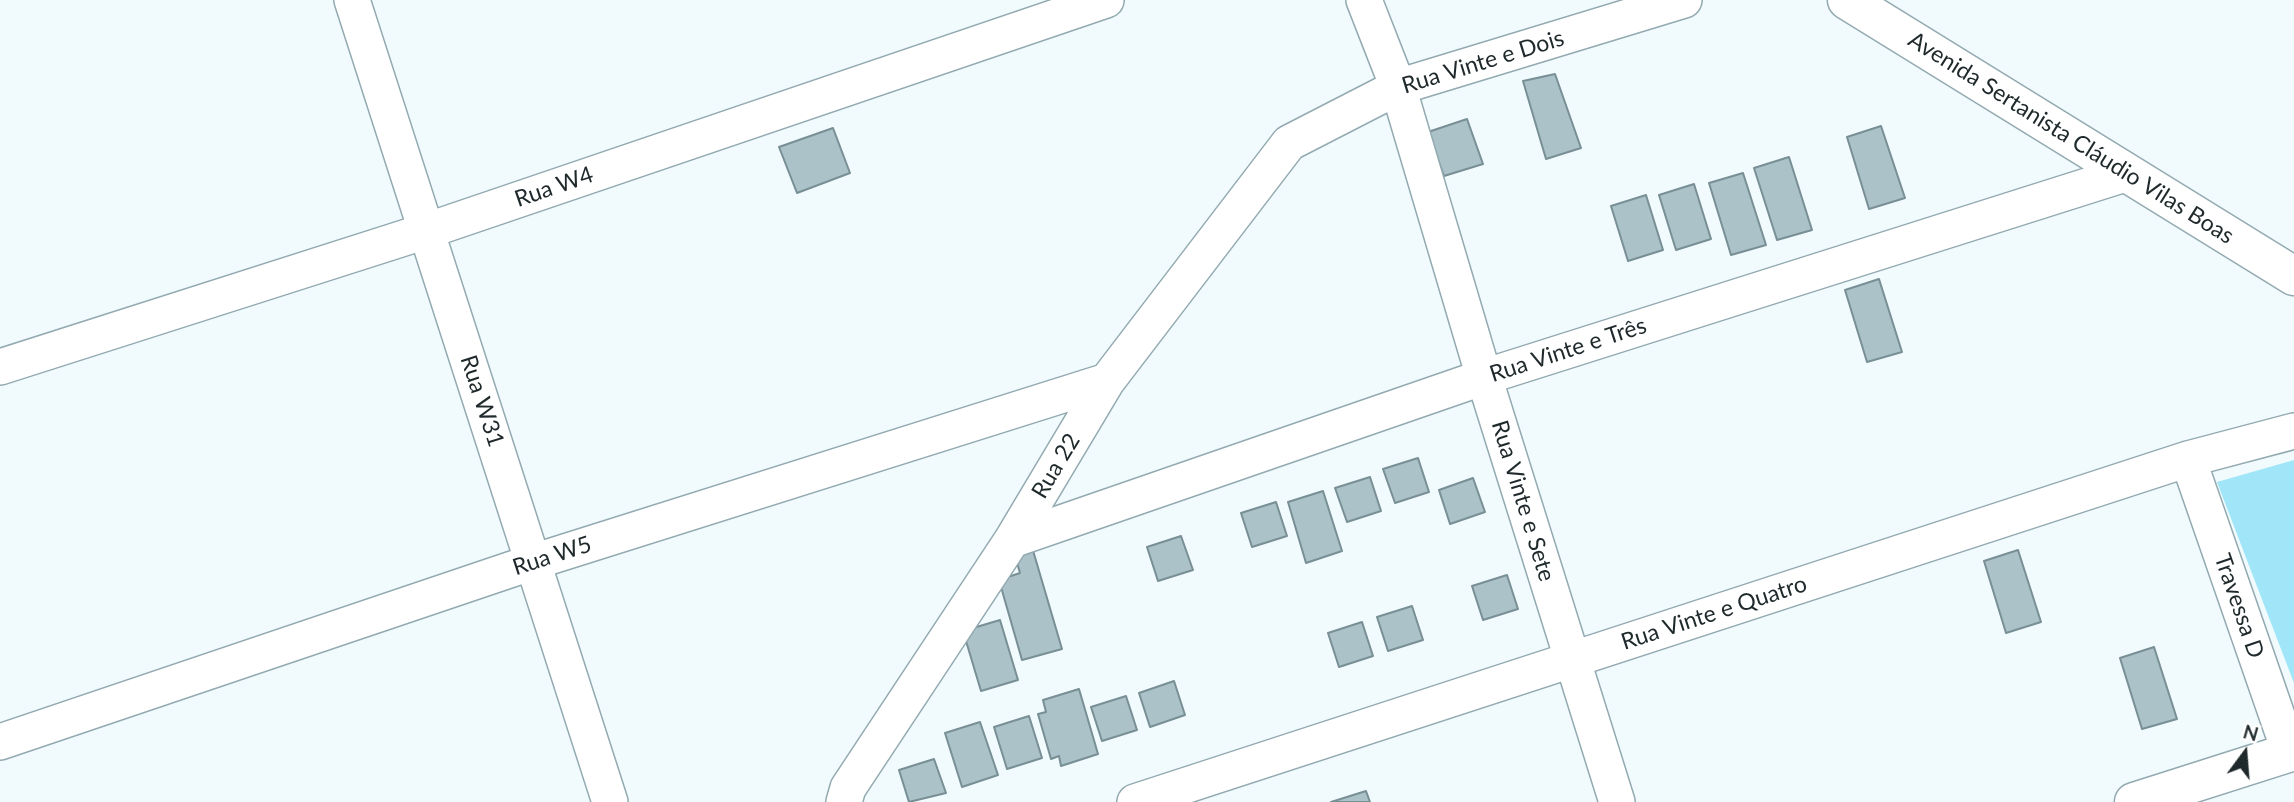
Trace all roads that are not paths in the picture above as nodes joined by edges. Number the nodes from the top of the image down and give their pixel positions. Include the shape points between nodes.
1 (352, 0) edge
2 (1106, 0) edge
3 (1364, 0) edge
4 (1684, 0) edge
5 (1847, 0) edge
6 (1398, 88) junction
7 (1289, 144) joint
8 (2127, 173) junction
9 (429, 230) junction
10 (2294, 276) edge
11 (0, 367) edge
12 (1484, 377) junction
13 (1107, 381) junction
14 (2294, 431) edge
15 (2188, 459) junction
16 (1012, 540) junction
17 (534, 562) junction
18 (1572, 659) junction
19 (0, 742) edge
20 (2292, 752) edge
21 (610, 802) edge
22 (844, 802) edge
23 (1136, 802) edge
24 (1617, 802) edge
25 (2134, 802) edge

1 - 9 street, Rua W31
2 - 9 street, Rua W4
3 - 6 street, Rua Vinte e Sete
4 - 6 street, Rua Vinte e Dois
5 - 8 street, Avenida Sertanista Cláudio Vilas Boas
6 - 7 street, Rua Vinte e Dois
6 - 12 street, Rua Vinte e Sete
7 - 13 street, Rua 22
8 - 10 street, Avenida Sertanista Cláudio Vilas Boas
8 - 12 street, Rua Vinte e Três
9 - 11 street, Rua W4
9 - 17 street, Rua W31
12 - 16 street, Rua Vinte e Três
12 - 18 street, Rua Vinte e Sete
13 - 16 street, Rua 22
13 - 17 street, Rua W5
14 - 15 street, Rua Vinte e Quatro
15 - 18 street, Rua Vinte e Quatro
15 - 20 street, Travessa D
16 - 22 street, Rua 22 via 848,788
17 - 19 street, Rua W5
17 - 21 street, Rua W31
18 - 23 street, Rua Vinte e Quatro
18 - 24 street, Rua Vinte e Sete
20 - 25 street

